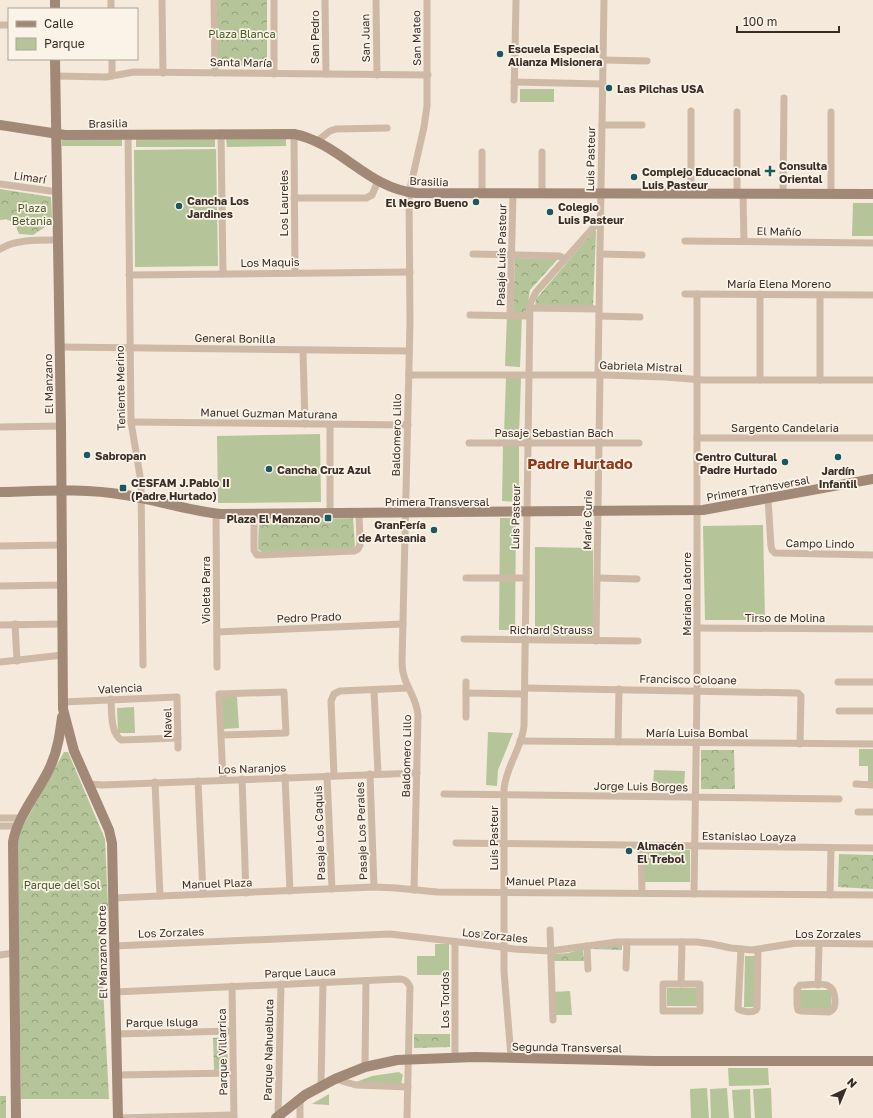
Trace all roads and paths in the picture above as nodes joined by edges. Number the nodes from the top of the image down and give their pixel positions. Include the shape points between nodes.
1 (162, 0) edge
2 (214, 0) edge
3 (274, 0) edge
4 (325, 0) edge
5 (376, 0) edge
6 (427, 0) edge
7 (516, 0) edge
8 (604, 0) edge
9 (55, 60) edge
10 (112, 60) edge
11 (603, 60) junction
12 (647, 61) dead end
13 (163, 73) junction
14 (215, 73) junction
15 (274, 74) junction
16 (326, 74) junction
17 (377, 75) junction
18 (428, 75) junction
19 (55, 76) junction
20 (112, 76) junction
21 (514, 82) junction
22 (603, 84) junction
23 (784, 98) dead end
24 (514, 100) dead end
25 (691, 111) dead end
26 (737, 112) dead end
27 (831, 112) dead end
28 (0, 125) edge
29 (602, 125) junction
30 (642, 125) dead end
31 (387, 128) dead end
32 (221, 133) junction
33 (56, 134) junction
34 (128, 134) junction
35 (294, 134) junction
36 (317, 141) junction
37 (482, 152) dead end
38 (542, 152) dead end
39 (378, 181) junction
40 (0, 184) edge
41 (58, 192) junction
42 (409, 193) junction
43 (482, 194) junction
44 (513, 194) junction
45 (542, 194) junction
46 (601, 194) junction
47 (691, 194) junction
48 (740, 194) junction
49 (783, 194) junction
50 (830, 194) junction
51 (873, 194) edge
52 (294, 198) junction
53 (600, 220) junction
54 (58, 240) junction
55 (685, 241) dead end
56 (744, 241) junction
57 (873, 243) edge
58 (0, 249) edge
59 (473, 254) dead end
60 (600, 254) junction
61 (512, 255) junction
62 (642, 255) dead end
63 (565, 259) junction
64 (410, 272) junction
65 (295, 273) junction
66 (223, 274) junction
67 (130, 275) junction
68 (685, 294) dead end
69 (697, 294) junction
70 (760, 294) junction
71 (820, 295) junction
72 (873, 295) edge
73 (529, 308) junction
74 (599, 313) junction
75 (470, 315) dead end
76 (510, 316) junction
77 (529, 316) junction
78 (640, 316) dead end
79 (60, 347) junction
80 (130, 348) junction
81 (303, 350) junction
82 (409, 351) junction
83 (409, 375) junction
84 (599, 375) junction
85 (528, 376) junction
86 (697, 380) junction
87 (760, 380) junction
88 (820, 380) junction
89 (873, 380) edge
90 (131, 422) junction
91 (305, 424) junction
92 (330, 424) junction
93 (408, 425) junction
94 (61, 426) junction
95 (0, 427) edge
96 (697, 438) junction
97 (873, 438) edge
98 (469, 443) dead end
99 (527, 443) junction
100 (599, 443) junction
101 (640, 443) dead end
102 (873, 479) edge
103 (61, 490) junction
104 (0, 492) edge
105 (141, 497) junction
106 (768, 499) junction
107 (697, 510) junction
108 (527, 512) junction
109 (598, 512) junction
110 (216, 513) junction
111 (359, 513) junction
112 (406, 513) junction
113 (254, 514) junction
114 (330, 514) junction
115 (62, 545) junction
116 (0, 546) edge
117 (873, 555) edge
118 (466, 578) dead end
119 (526, 578) junction
120 (597, 578) junction
121 (637, 579) dead end
122 (62, 585) junction
123 (0, 586) edge
124 (15, 624) junction
125 (62, 624) junction
126 (403, 624) junction
127 (0, 625) edge
128 (697, 628) junction
129 (873, 629) edge
130 (216, 632) junction
131 (464, 640) dead end
132 (525, 640) junction
133 (596, 640) junction
134 (638, 641) dead end
135 (63, 656) junction
136 (17, 661) junction
137 (0, 662) edge
138 (143, 665) dead end
139 (217, 667) dead end
140 (466, 682) dead end
141 (838, 682) dead end
142 (873, 682) edge
143 (408, 688) junction
144 (619, 689) junction
145 (374, 690) junction
146 (697, 690) junction
147 (525, 691) junction
148 (466, 693) junction
149 (177, 696) joint
150 (111, 700) junction
151 (63, 705) junction
152 (839, 711) dead end
153 (873, 711) edge
154 (466, 717) dead end
155 (221, 735) junction
156 (178, 738) junction
157 (520, 741) junction
158 (618, 742) junction
159 (696, 743) junction
160 (800, 744) junction
161 (873, 744) edge
162 (72, 745) junction
163 (58, 746) junction
164 (178, 748) dead end
165 (417, 773) junction
166 (370, 774) junction
167 (378, 774) junction
168 (331, 776) junction
169 (285, 778) junction
170 (242, 779) junction
171 (223, 780) junction
172 (198, 781) junction
173 (155, 782) junction
174 (89, 784) junction
175 (856, 784) dead end
176 (873, 785) edge
177 (444, 794) dead end
178 (504, 795) junction
179 (695, 797) junction
180 (839, 799) dead end
181 (858, 812) dead end
182 (873, 812) edge
183 (0, 818) edge
184 (20, 822) junction
185 (0, 826) edge
186 (456, 843) dead end
187 (504, 844) junction
188 (641, 845) junction
189 (695, 846) junction
190 (831, 848) junction
191 (873, 848) edge
192 (374, 887) junction
193 (332, 889) junction
194 (414, 890) junction
195 (290, 891) junction
196 (504, 892) junction
197 (246, 893) junction
198 (642, 893) junction
199 (203, 894) junction
200 (694, 894) junction
201 (830, 895) junction
202 (160, 896) junction
203 (873, 896) edge
204 (113, 898) junction
205 (550, 930) dead end
206 (455, 942) junction
207 (627, 942) junction
208 (682, 942) junction
209 (818, 944) junction
210 (873, 944) edge
211 (114, 946) junction
212 (587, 946) junction
213 (504, 947) junction
214 (741, 950) junction
215 (758, 950) junction
216 (550, 951) junction
217 (14, 953) junction
218 (0, 955) edge
219 (626, 968) dead end
220 (588, 969) dead end
221 (366, 981) junction
222 (324, 982) junction
223 (281, 984) junction
224 (681, 984) junction
225 (818, 985) junction
226 (232, 986) junction
227 (115, 992) junction
228 (553, 1020) dead end
229 (232, 1031) junction
230 (116, 1034) junction
231 (455, 1057) junction
232 (511, 1057) junction
233 (408, 1060) junction
234 (873, 1061) edge
235 (365, 1066) junction
236 (233, 1073) junction
237 (117, 1075) junction
238 (335, 1079) junction
239 (322, 1086) junction
240 (408, 1087) junction
241 (300, 1100) junction
242 (163, 1117) edge
243 (203, 1117) edge
244 (234, 1117) edge
245 (277, 1117) edge
246 (16, 1118) edge
247 (118, 1118) edge
248 (300, 1118) edge
249 (407, 1118) edge

1 - 13 street
2 - 14 street
3 - 15 street
4 - 16 street, San Pedro
5 - 17 street, San Juan
6 - 18 street, San Mateo
7 - 21 street
8 - 11 street, Luis Pasteur
9 - 19 street, El Manzano
10 - 20 street
11 - 12 street
11 - 22 street, Luis Pasteur
13 - 14 street, Santa María
13 - 20 street, Santa María
14 - 15 street, Santa María
15 - 16 street, Santa María
16 - 17 street, Santa María
17 - 18 street, Santa María
18 - 42 street, Baldomero Lillo via 426,116
19 - 20 street, Santa María
19 - 33 street, El Manzano
21 - 22 street
21 - 24 street
22 - 29 street, Luis Pasteur
23 - 49 street
25 - 47 street
26 - 48 street
27 - 50 street
28 - 33 street, Brasilia
29 - 30 street
29 - 46 street, Luis Pasteur
31 - 36 street via 336,129
32 - 34 street, Brasilia
32 - 35 street, Brasilia
32 - 66 street
33 - 34 street, Brasilia
33 - 41 street, El Manzano
34 - 67 street, Teniente Merino
35 - 36 street, Brasilia
35 - 52 street, Los Laureles
36 - 39 street, Brasilia
37 - 43 street
38 - 45 street
39 - 42 street, Brasilia
39 - 52 street via 368,197
40 - 41 street, Limarí
41 - 54 street, El Manzano
42 - 43 street, Brasilia
42 - 64 street, Baldomero Lillo
43 - 44 street, Brasilia
44 - 45 street, Brasilia
44 - 61 street, Pasaje Luis Pasteur
45 - 46 street, Brasilia
46 - 47 street, Brasilia
46 - 53 street, Luis Pasteur
47 - 48 street, Brasilia
48 - 49 street, Brasilia
48 - 56 street
49 - 50 street, Brasilia
50 - 51 street, Brasilia
52 - 65 street, Los Laureles
53 - 60 street, Marie Curie
53 - 63 street, Luis Pasteur
54 - 58 street via 15,243
54 - 79 street, El Manzano
55 - 56 street, El Mañío
56 - 57 street, El Mañío
59 - 61 street
60 - 62 street
60 - 74 street, Marie Curie
61 - 63 street via 559,256
61 - 76 street, Pasaje Luis Pasteur
63 - 73 street, Luis Pasteur via 533,295
64 - 65 street, Los Maquis
64 - 82 street, Baldomero Lillo
65 - 66 street, Los Maquis
66 - 67 street, Los Maquis
67 - 80 street, Teniente Merino
68 - 69 street, María Elena Moreno
69 - 70 street, María Elena Moreno
69 - 86 street, Mariano Latorre
70 - 71 street, María Elena Moreno
70 - 87 street
71 - 72 street, María Elena Moreno
71 - 88 street
73 - 74 street
73 - 77 street, Luis Pasteur
74 - 78 street
74 - 84 street, Marie Curie
75 - 76 street
76 - 77 street
77 - 85 street, Luis Pasteur
79 - 80 street, General Bonilla
79 - 94 street, El Manzano
80 - 81 street, General Bonilla
80 - 90 street, Teniente Merino
81 - 82 street, General Bonilla
81 - 91 street
82 - 83 street, Baldomero Lillo
83 - 85 street, Gabriela Mistral
83 - 93 street, Baldomero Lillo
84 - 85 street, Gabriela Mistral
84 - 86 street, Gabriela Mistral via 659,376
84 - 100 street, Marie Curie
85 - 99 street, Luis Pasteur
86 - 87 street, Gabriela Mistral
86 - 96 street, Mariano Latorre
87 - 88 street, Gabriela Mistral
88 - 89 street, Gabriela Mistral
90 - 91 street, Manuel Guzman Maturana
90 - 105 street, Teniente Merino via 140,471
91 - 92 street, Manuel Guzman Maturana
92 - 93 street, Manuel Guzman Maturana
92 - 114 street
93 - 112 street, Baldomero Lillo
94 - 95 street
94 - 103 street, El Manzano
96 - 97 street, Sargento Candelaria
96 - 107 street, Mariano Latorre
98 - 99 street, Pasaje Sebastian Bach
99 - 100 street, Pasaje Sebastian Bach
99 - 108 street, Luis Pasteur
100 - 101 street, Pasaje Sebastian Bach
100 - 109 street, Marie Curie
102 - 106 street, Primera Transversal
103 - 104 street, Primera Transversal
103 - 105 street, Primera Transversal via 91,490
103 - 115 street, El Manzano
105 - 110 street, Primera Transversal
105 - 138 street, Teniente Merino
106 - 107 street, Primera Transversal
106 - 117 street, Campo Lindo via 771,546 775,553
107 - 109 street, Primera Transversal
107 - 128 street, Mariano Latorre
108 - 109 street, Primera Transversal
108 - 112 street, Primera Transversal
108 - 119 street, Luis Pasteur
109 - 120 street, Marie Curie
110 - 113 street, Primera Transversal
110 - 130 street, Violeta Parra
111 - 112 street, Primera Transversal
111 - 113 street via 360,545 354,551 261,555 257,555 254,550
111 - 114 street, Primera Transversal
112 - 126 street, Baldomero Lillo
113 - 114 street, Primera Transversal
115 - 116 street
115 - 122 street, El Manzano
118 - 119 street
119 - 132 street, Luis Pasteur
120 - 121 street
120 - 133 street, Marie Curie
122 - 123 street
122 - 125 street, El Manzano
124 - 125 street
124 - 127 street
124 - 136 street
125 - 135 street, El Manzano
126 - 130 street, Pedro Prado
126 - 143 street, Baldomero Lillo via 402,669
128 - 129 street, Tirso de Molina
128 - 146 street, Mariano Latorre
130 - 139 street, Violeta Parra
131 - 132 street, Richard Strauss
132 - 133 street, Richard Strauss
132 - 147 street, Luis Pasteur
133 - 134 street, Richard Strauss
135 - 136 street
135 - 151 street, El Manzano
136 - 137 street
140 - 148 street
141 - 142 street
143 - 145 street
143 - 165 street, Baldomero Lillo via 417,710
144 - 146 street, Francisco Coloane
144 - 147 street, Francisco Coloane
144 - 158 street
145 - 167 street
145 - 168 street, Pasaje Los Caquis via 340,691 332,696
146 - 159 street, Mariano Latorre
146 - 160 street, Francisco Coloane via 798,693 801,696
147 - 148 street, Francisco Coloane
147 - 157 street, Luis Pasteur via 524,726
148 - 154 street
149 - 150 street, Valencia
149 - 156 street, Navel
150 - 151 street, Valencia
150 - 156 street via 114,731 121,740
151 - 162 street, El Manzano
151 - 163 street, El Manzano
152 - 153 street
155 - 155 street via 219,694 284,692 286,733
155 - 171 street
156 - 164 street, Navel
157 - 158 street, María Luisa Bombal
157 - 178 street, Luis Pasteur via 506,778
158 - 159 street, María Luisa Bombal
159 - 160 street, María Luisa Bombal
159 - 179 street, Mariano Latorre
160 - 161 street, María Luisa Bombal
162 - 163 street
162 - 174 street, El Manzano Norte
163 - 184 street, El Manzano via 51,765
165 - 167 street, Los Naranjos
165 - 194 street, Baldomero Lillo
166 - 167 street, Los Naranjos
166 - 168 street, Los Naranjos
166 - 192 street, Pasaje Los Perales
168 - 169 street, Los Naranjos
168 - 193 street, Pasaje Los Caquis
169 - 170 street, Los Naranjos
169 - 195 street
170 - 171 street, Los Naranjos
170 - 197 street
171 - 172 street, Los Naranjos
172 - 173 street, Los Naranjos
172 - 199 street
173 - 174 street, Los Naranjos
173 - 202 street
174 - 204 street, El Manzano Norte via 112,838
175 - 176 street
177 - 178 street, Jorge Luis Borges
178 - 179 street, Jorge Luis Borges
178 - 187 street, Luis Pasteur
179 - 180 street, Jorge Luis Borges
179 - 189 street, Mariano Latorre
181 - 182 street
183 - 184 street
184 - 185 street
184 - 217 street, El Manzano via 13,842
186 - 187 street, Estanislao Loayza
187 - 188 street, Estanislao Loayza
187 - 196 street, Luis Pasteur
188 - 189 street, Estanislao Loayza
188 - 198 street
189 - 190 street, Estanislao Loayza
189 - 200 street, Mariano Latorre
190 - 191 street, Estanislao Loayza
190 - 201 street
192 - 193 street, Manuel Plaza
192 - 194 street, Manuel Plaza
193 - 195 street, Manuel Plaza
194 - 196 street, Manuel Plaza
195 - 197 street, Manuel Plaza
196 - 198 street, Manuel Plaza
196 - 213 street, Luis Pasteur
197 - 199 street, Manuel Plaza
198 - 200 street, Manuel Plaza
199 - 202 street, Manuel Plaza
200 - 201 street, Manuel Plaza
201 - 203 street, Manuel Plaza
202 - 204 street, Manuel Plaza
204 - 211 street, El Manzano Norte
205 - 216 street
206 - 211 street, Los Zorzales via 390,934
206 - 213 street, Los Zorzales
206 - 231 street, Los Tordos
207 - 208 street, Los Zorzales
207 - 212 street, Los Zorzales
207 - 219 street
208 - 214 street, Los Zorzales via 705,942
208 - 224 street
209 - 210 street, Los Zorzales
209 - 215 street, Los Zorzales via 790,944
209 - 225 street
211 - 227 street, El Manzano Norte
212 - 216 street, Los Zorzales
212 - 220 street
213 - 216 street, Los Zorzales
213 - 232 street, Luis Pasteur
214 - 215 street, Los Zorzales
214 - 215 street via 738,1009 754,1012
216 - 228 street
217 - 218 street
217 - 246 street, El Manzano
221 - 222 street, Parque Lauca
221 - 233 street, Parque Lauca via 402,979 408,983
221 - 235 street
222 - 223 street, Parque Lauca
222 - 239 street
223 - 226 street, Parque Lauca
223 - 245 street, Parque Nahuelbuta
224 - 224 street via 664,984 663,1011 700,1011 700,984
225 - 225 street via 827,985 835,992 833,1010 798,1010 798,986
226 - 227 street, Parque Lauca
226 - 229 street, Parque Villarrica
227 - 230 street, El Manzano Norte
229 - 230 street, Parque Isluga
229 - 236 street, Parque Villarrica
230 - 237 street, El Manzano Norte
231 - 232 street, Segunda Transversal
231 - 233 street, Segunda Transversal
232 - 234 street, Segunda Transversal via 653,1061
233 - 235 street, Segunda Transversal
233 - 240 street
235 - 238 street, Segunda Transversal
236 - 237 street
236 - 244 street, Parque Villarrica
237 - 247 street, El Manzano Norte
238 - 239 street, Segunda Transversal
238 - 240 street via 356,1085
239 - 241 street, Segunda Transversal
240 - 249 street
241 - 245 street, Segunda Transversal
241 - 248 street
242 - 243 street
242 - 247 street
243 - 244 street

